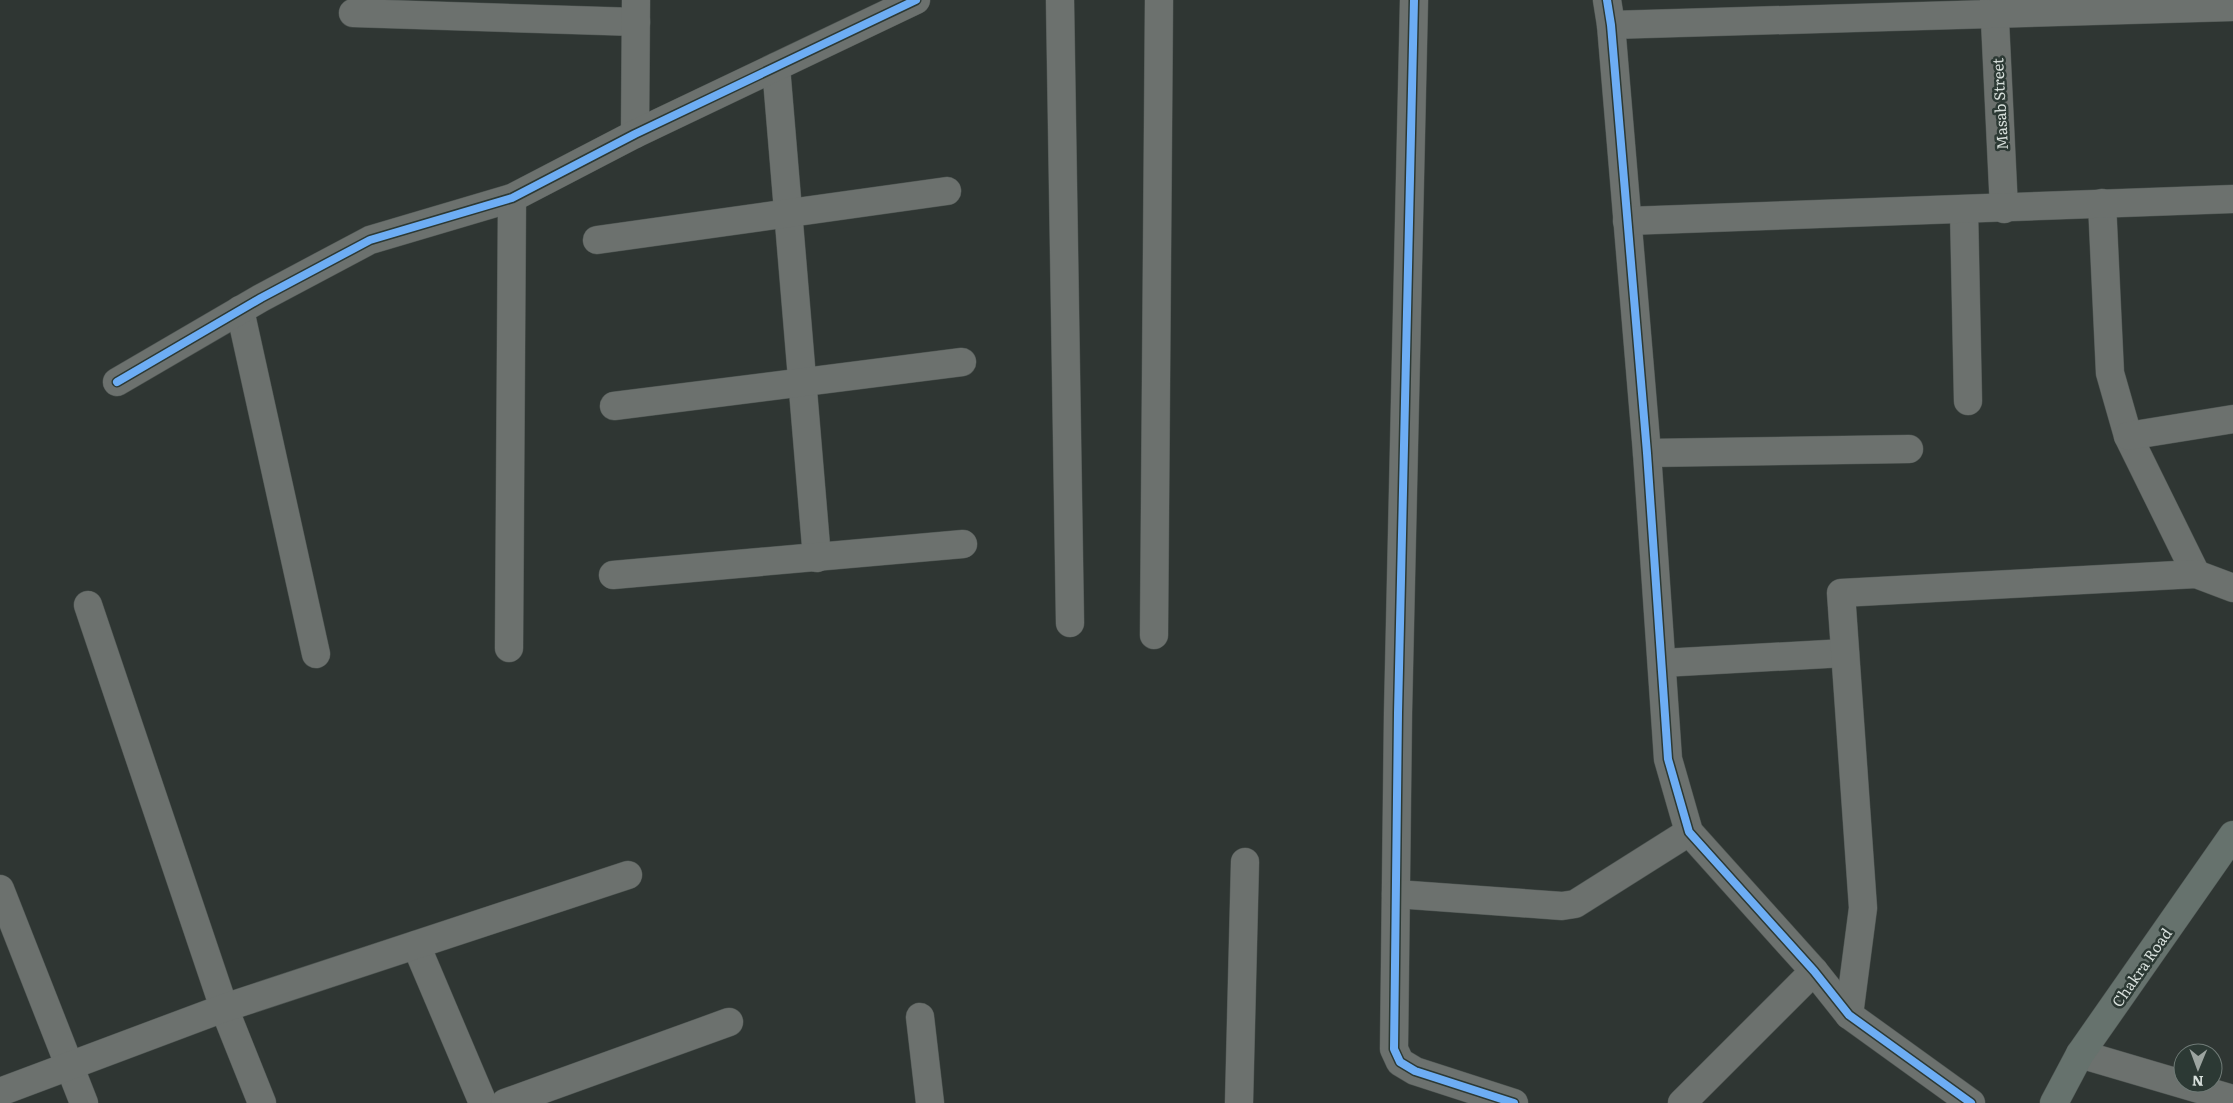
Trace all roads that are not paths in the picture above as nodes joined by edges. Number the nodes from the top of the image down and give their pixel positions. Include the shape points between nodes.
1 (916, 0) edge
2 (1060, 0) edge
3 (1159, 0) edge
4 (1414, 0) edge
5 (1994, 7) edge
6 (2233, 7) edge
7 (636, 11) edge
8 (1609, 12) edge
9 (352, 13) dead end
10 (776, 67) junction
11 (635, 134) junction
12 (946, 191) dead end
13 (512, 198) junction
14 (2233, 199) edge
15 (2102, 203) junction
16 (2004, 209) junction
17 (1964, 210) junction
18 (787, 214) junction
19 (1627, 221) junction
20 (597, 240) dead end
21 (240, 310) junction
22 (962, 362) dead end
23 (117, 382) dead end
24 (802, 383) junction
25 (1968, 401) dead end
26 (614, 406) dead end
27 (2233, 419) edge
28 (2128, 436) junction
29 (1909, 449) dead end
30 (1647, 453) junction
31 (964, 544) dead end
32 (817, 558) junction
33 (2196, 574) junction
34 (613, 575) dead end
35 (2233, 588) edge
36 (88, 604) dead end
37 (1070, 623) dead end
38 (1154, 635) dead end
39 (509, 648) dead end
40 (1845, 653) junction
41 (316, 654) dead end
42 (1662, 662) junction
43 (1689, 832) junction
44 (2233, 835) edge
45 (1245, 862) dead end
46 (628, 876) dead end
47 (0, 889) edge
48 (1396, 894) junction
49 (416, 945) junction
50 (1814, 971) junction
51 (224, 1008) junction
52 (1849, 1016) junction
53 (920, 1017) dead end
54 (729, 1022) dead end
55 (2080, 1054) junction
56 (69, 1066) junction
57 (0, 1092) edge
58 (2233, 1099) edge
59 (84, 1103) edge
60 (262, 1103) edge
61 (483, 1103) edge
62 (505, 1103) edge
63 (930, 1103) edge
64 (1239, 1103) edge
65 (1514, 1103) edge
66 (1682, 1103) edge
67 (1970, 1103) edge
68 (2054, 1103) edge

1 - 10 street
2 - 37 street
3 - 38 street
4 - 48 street
5 - 6 street
5 - 8 street
5 - 16 street, Masab Street
7 - 9 street
7 - 11 street
8 - 19 street
10 - 11 street
10 - 18 street
11 - 13 street
12 - 18 street
13 - 21 street via 370,240
13 - 39 street
14 - 15 street
15 - 16 street
15 - 28 street via 2110,373
16 - 17 street
17 - 19 street
17 - 25 street
18 - 20 street
18 - 24 street
19 - 30 street
21 - 23 street
21 - 41 street
22 - 24 street
24 - 26 street
24 - 32 street
27 - 28 street
28 - 33 street
29 - 30 street
30 - 42 street
31 - 32 street
32 - 34 street
33 - 35 street
33 - 40 street via 1840,593
36 - 51 street
40 - 42 street
40 - 52 street via 1863,908
42 - 43 street via 1668,759
43 - 48 street via 1575,904 1562,906
43 - 50 street
44 - 55 main road, Chakra Road
45 - 64 street
46 - 49 street
47 - 56 street
48 - 65 street via 1394,1049 1400,1062 1415,1071
49 - 51 street
49 - 61 street
50 - 52 street
50 - 66 street
51 - 56 street
51 - 60 street
52 - 67 street
53 - 63 street
54 - 62 street
55 - 58 street
55 - 68 main road, Chakra Road
56 - 57 street
56 - 59 street

